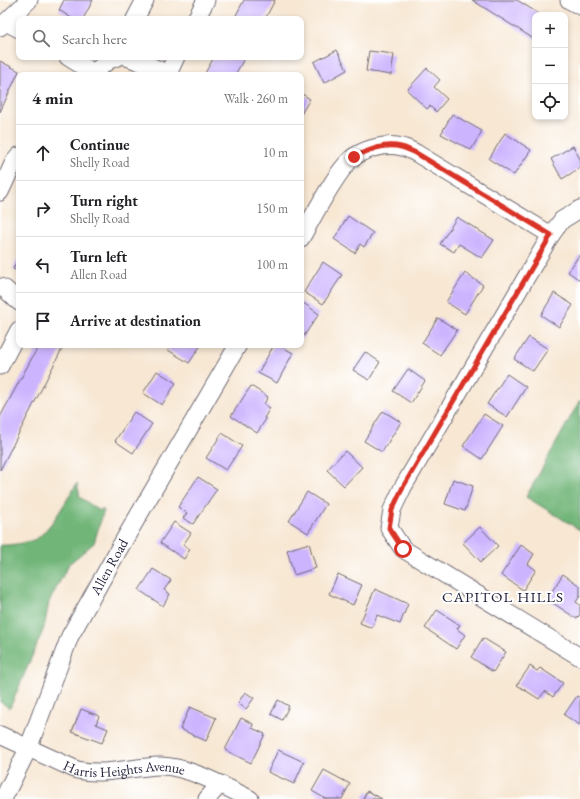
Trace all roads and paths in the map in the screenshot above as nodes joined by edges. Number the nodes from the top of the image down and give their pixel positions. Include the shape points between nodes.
1 (29, 0) edge
2 (145, 0) edge
3 (206, 0) edge
4 (569, 0) edge
5 (580, 6) edge
6 (16, 16) edge
7 (16, 16) edge
8 (137, 16) edge
9 (198, 16) edge
10 (8, 26) edge
11 (73, 60) edge
12 (109, 60) edge
13 (135, 60) edge
14 (175, 60) edge
15 (91, 72) edge
16 (96, 72) edge
17 (164, 72) edge
18 (169, 72) edge
19 (16, 160) edge
20 (0, 192) edge
21 (580, 208) edge
22 (304, 233) edge
23 (551, 235) junction
24 (0, 287) edge
25 (16, 299) edge
26 (16, 336) edge
27 (236, 348) edge
28 (0, 366) edge
29 (580, 657) edge
30 (0, 735) edge
31 (28, 749) junction
32 (220, 784) junction
33 (3, 799) edge
34 (207, 799) edge
35 (250, 799) edge

1 - 7 street
2 - 8 street
3 - 9 street
4 - 5 street
6 - 10 street
11 - 15 street
12 - 16 street
13 - 17 street
14 - 18 street
19 - 20 street
21 - 23 street via 562,220
22 - 23 street via 341,172 354,157 370,149 387,146 402,147 416,153
23 - 29 street via 403,487 392,510 389,528 403,549
24 - 25 street
26 - 28 street
27 - 31 street, Allen Road via 70,636
30 - 31 street, Harris Heights Avenue
31 - 32 street, Harris Heights Avenue via 90,773 161,766 183,770
31 - 33 street, Allen Road
32 - 34 street
32 - 35 street, Harris Heights Avenue

